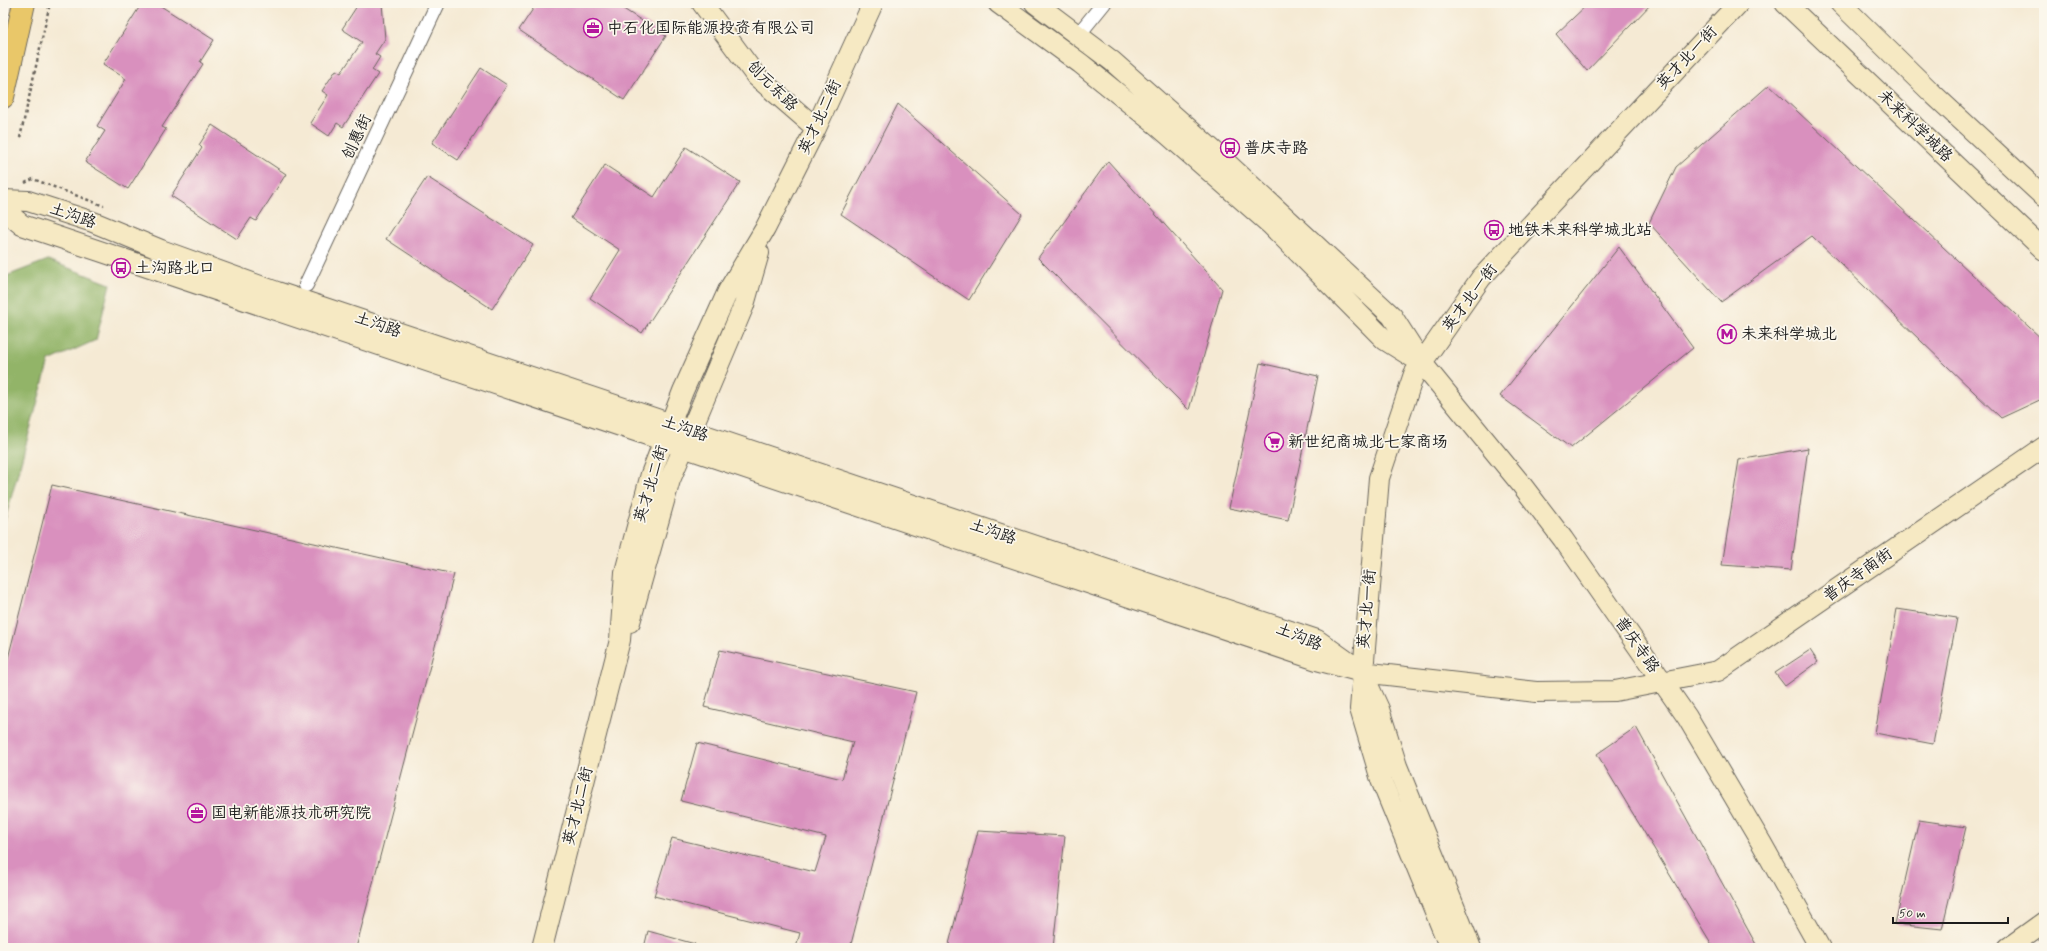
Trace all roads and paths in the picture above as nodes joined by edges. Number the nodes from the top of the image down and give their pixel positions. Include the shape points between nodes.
1 (24, 3) edge
2 (50, 3) edge
3 (438, 3) edge
4 (702, 3) edge
5 (873, 3) edge
6 (998, 3) edge
7 (1035, 3) edge
8 (1104, 3) edge
9 (1739, 3) edge
10 (1785, 3) edge
11 (1840, 3) edge
12 (1078, 35) junction
13 (3, 97) edge
14 (816, 128) junction
15 (20, 138) dead end
16 (2044, 197) edge
17 (3, 200) edge
18 (3, 209) edge
19 (765, 229) junction
20 (2044, 250) edge
21 (306, 285) dead end
22 (1422, 363) junction
23 (667, 432) junction
24 (687, 439) junction
25 (2044, 447) edge
26 (620, 640) junction
27 (1362, 672) junction
28 (1662, 681) junction
29 (2044, 922) edge
30 (542, 948) edge
31 (1450, 948) edge
32 (1471, 948) edge
33 (1820, 948) edge
34 (2008, 948) edge

1 - 13 main road
2 - 15 path
3 - 21 street, 创惠街
4 - 14 street, 创元东路 via 756,76
5 - 14 street, 英才北二街
6 - 22 street, 普庆寺路 via 1080,63 1158,126 1271,224 1385,340
7 - 12 street, 普庆寺路
8 - 12 street
9 - 22 street, 英才北一街 via 1481,278
10 - 20 street, 未来科学城路
11 - 16 street via 1932,94
12 - 22 street, 普庆寺路 via 1215,152 1392,316
14 - 19 street, 英才北二街
17 - 23 street, 土沟路 via 28,201 93,222 161,250
18 - 23 street, 土沟路 via 22,225
19 - 23 street, 英才北二街 via 728,291
19 - 24 street, 英才北二街 via 744,305
22 - 27 street, 英才北一街 via 1414,374 1379,478
22 - 28 street, 普庆寺路 via 1563,539
23 - 24 street, 土沟路
23 - 26 street, 英才北二街 via 651,474 626,572
24 - 26 street, 英才北二街 via 670,480 629,625
24 - 27 street, 土沟路 via 1316,640
25 - 28 street, 普庆寺南街 via 1718,671
26 - 30 street, 英才北二街
27 - 28 street, 普庆寺南街 via 1536,692 1615,691
27 - 31 street via 1360,708 1370,745 1403,836
27 - 32 street via 1379,709 1397,766
28 - 33 street, 普庆寺路 via 1695,730
29 - 34 street

